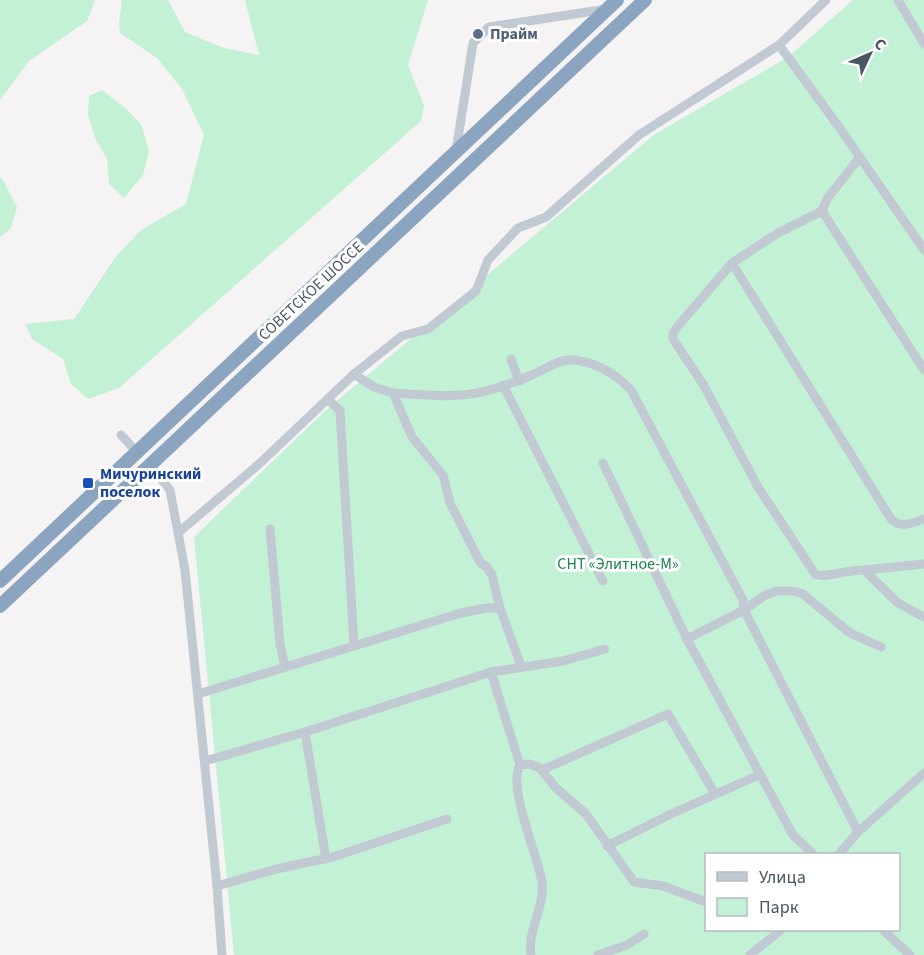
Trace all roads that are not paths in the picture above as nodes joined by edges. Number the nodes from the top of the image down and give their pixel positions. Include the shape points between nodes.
1 (645, 0) edge
2 (826, 0) edge
3 (898, 0) edge
4 (612, 5) edge
5 (924, 44) edge
6 (779, 45) junction
7 (456, 151) junction
8 (859, 158) junction
9 (822, 211) junction
10 (924, 248) edge
11 (732, 263) junction
12 (511, 359) dead end
13 (924, 370) edge
14 (354, 374) junction
15 (519, 381) junction
16 (503, 385) junction
17 (393, 393) junction
18 (328, 399) junction
19 (121, 435) dead end
20 (137, 452) junction
21 (603, 463) dead end
22 (150, 465) junction
23 (924, 519) edge
24 (270, 530) dead end
25 (180, 532) junction
26 (924, 564) edge
27 (864, 570) junction
28 (0, 581) edge
29 (603, 581) dead end
30 (0, 606) edge
31 (500, 608) junction
32 (744, 610) junction
33 (924, 617) edge
34 (687, 639) junction
35 (354, 645) junction
36 (881, 647) dead end
37 (605, 649) dead end
38 (521, 666) junction
39 (285, 667) junction
40 (491, 672) junction
41 (198, 694) junction
42 (305, 732) junction
43 (205, 761) junction
44 (520, 765) junction
45 (542, 770) junction
46 (924, 773) edge
47 (759, 775) junction
48 (716, 794) junction
49 (447, 819) dead end
50 (858, 832) junction
51 (607, 846) junction
52 (811, 853) edge
53 (841, 853) edge
54 (326, 859) junction
55 (218, 886) junction
56 (705, 902) edge
57 (777, 931) edge
58 (884, 931) edge
59 (644, 934) dead end
60 (222, 955) edge
61 (531, 955) edge
62 (598, 955) edge
63 (750, 955) edge
64 (910, 955) edge

1 - 22 highway, СОВЕТСКОЕ ШОССЕ
2 - 6 street
3 - 5 street
4 - 7 highway, СОВЕТСКОЕ ШОССЕ
4 - 7 street via 489,27 473,43
6 - 8 street
6 - 14 street via 639,135 546,218 518,228 488,260 476,291 428,330 402,336
7 - 20 highway, СОВЕТСКОЕ ШОССЕ
8 - 9 street
8 - 10 street
9 - 11 street via 778,232
9 - 13 street
11 - 23 street via 891,519 902,525
11 - 27 street via 678,326 673,339 704,384 758,487 815,574
12 - 15 street
14 - 17 street
14 - 18 street
15 - 16 street
15 - 32 street via 570,360 606,370 622,380 631,390 743,600
16 - 17 street via 470,394
16 - 29 street
17 - 31 street via 412,437 442,475 450,503 480,562 492,575
18 - 25 street
18 - 35 street via 340,411
19 - 20 street
20 - 22 highway
20 - 28 highway, СОВЕТСКОЕ ШОССЕ
21 - 34 street
22 - 25 street via 170,490
22 - 30 highway, СОВЕТСКОЕ ШОССЕ
24 - 39 street via 277,625
25 - 41 street
26 - 27 street
27 - 33 street via 898,603
31 - 35 street via 461,613
31 - 38 street
32 - 34 street
32 - 36 street via 776,591 793,591 803,594 850,633
32 - 50 street
34 - 47 street
35 - 39 street
37 - 38 street via 563,661
38 - 40 street
39 - 41 street
40 - 42 street
40 - 44 street
41 - 43 street
42 - 43 street
42 - 54 street
43 - 55 street
44 - 45 street
44 - 61 street via 516,779 519,797 542,884 530,938
45 - 48 street via 668,714
45 - 51 street via 586,814
46 - 50 street
47 - 48 street
47 - 52 street via 793,835
48 - 51 street
49 - 54 street
50 - 53 street
51 - 56 street via 634,882 663,886
54 - 55 street
55 - 60 street
57 - 63 street
58 - 64 street
59 - 62 street

